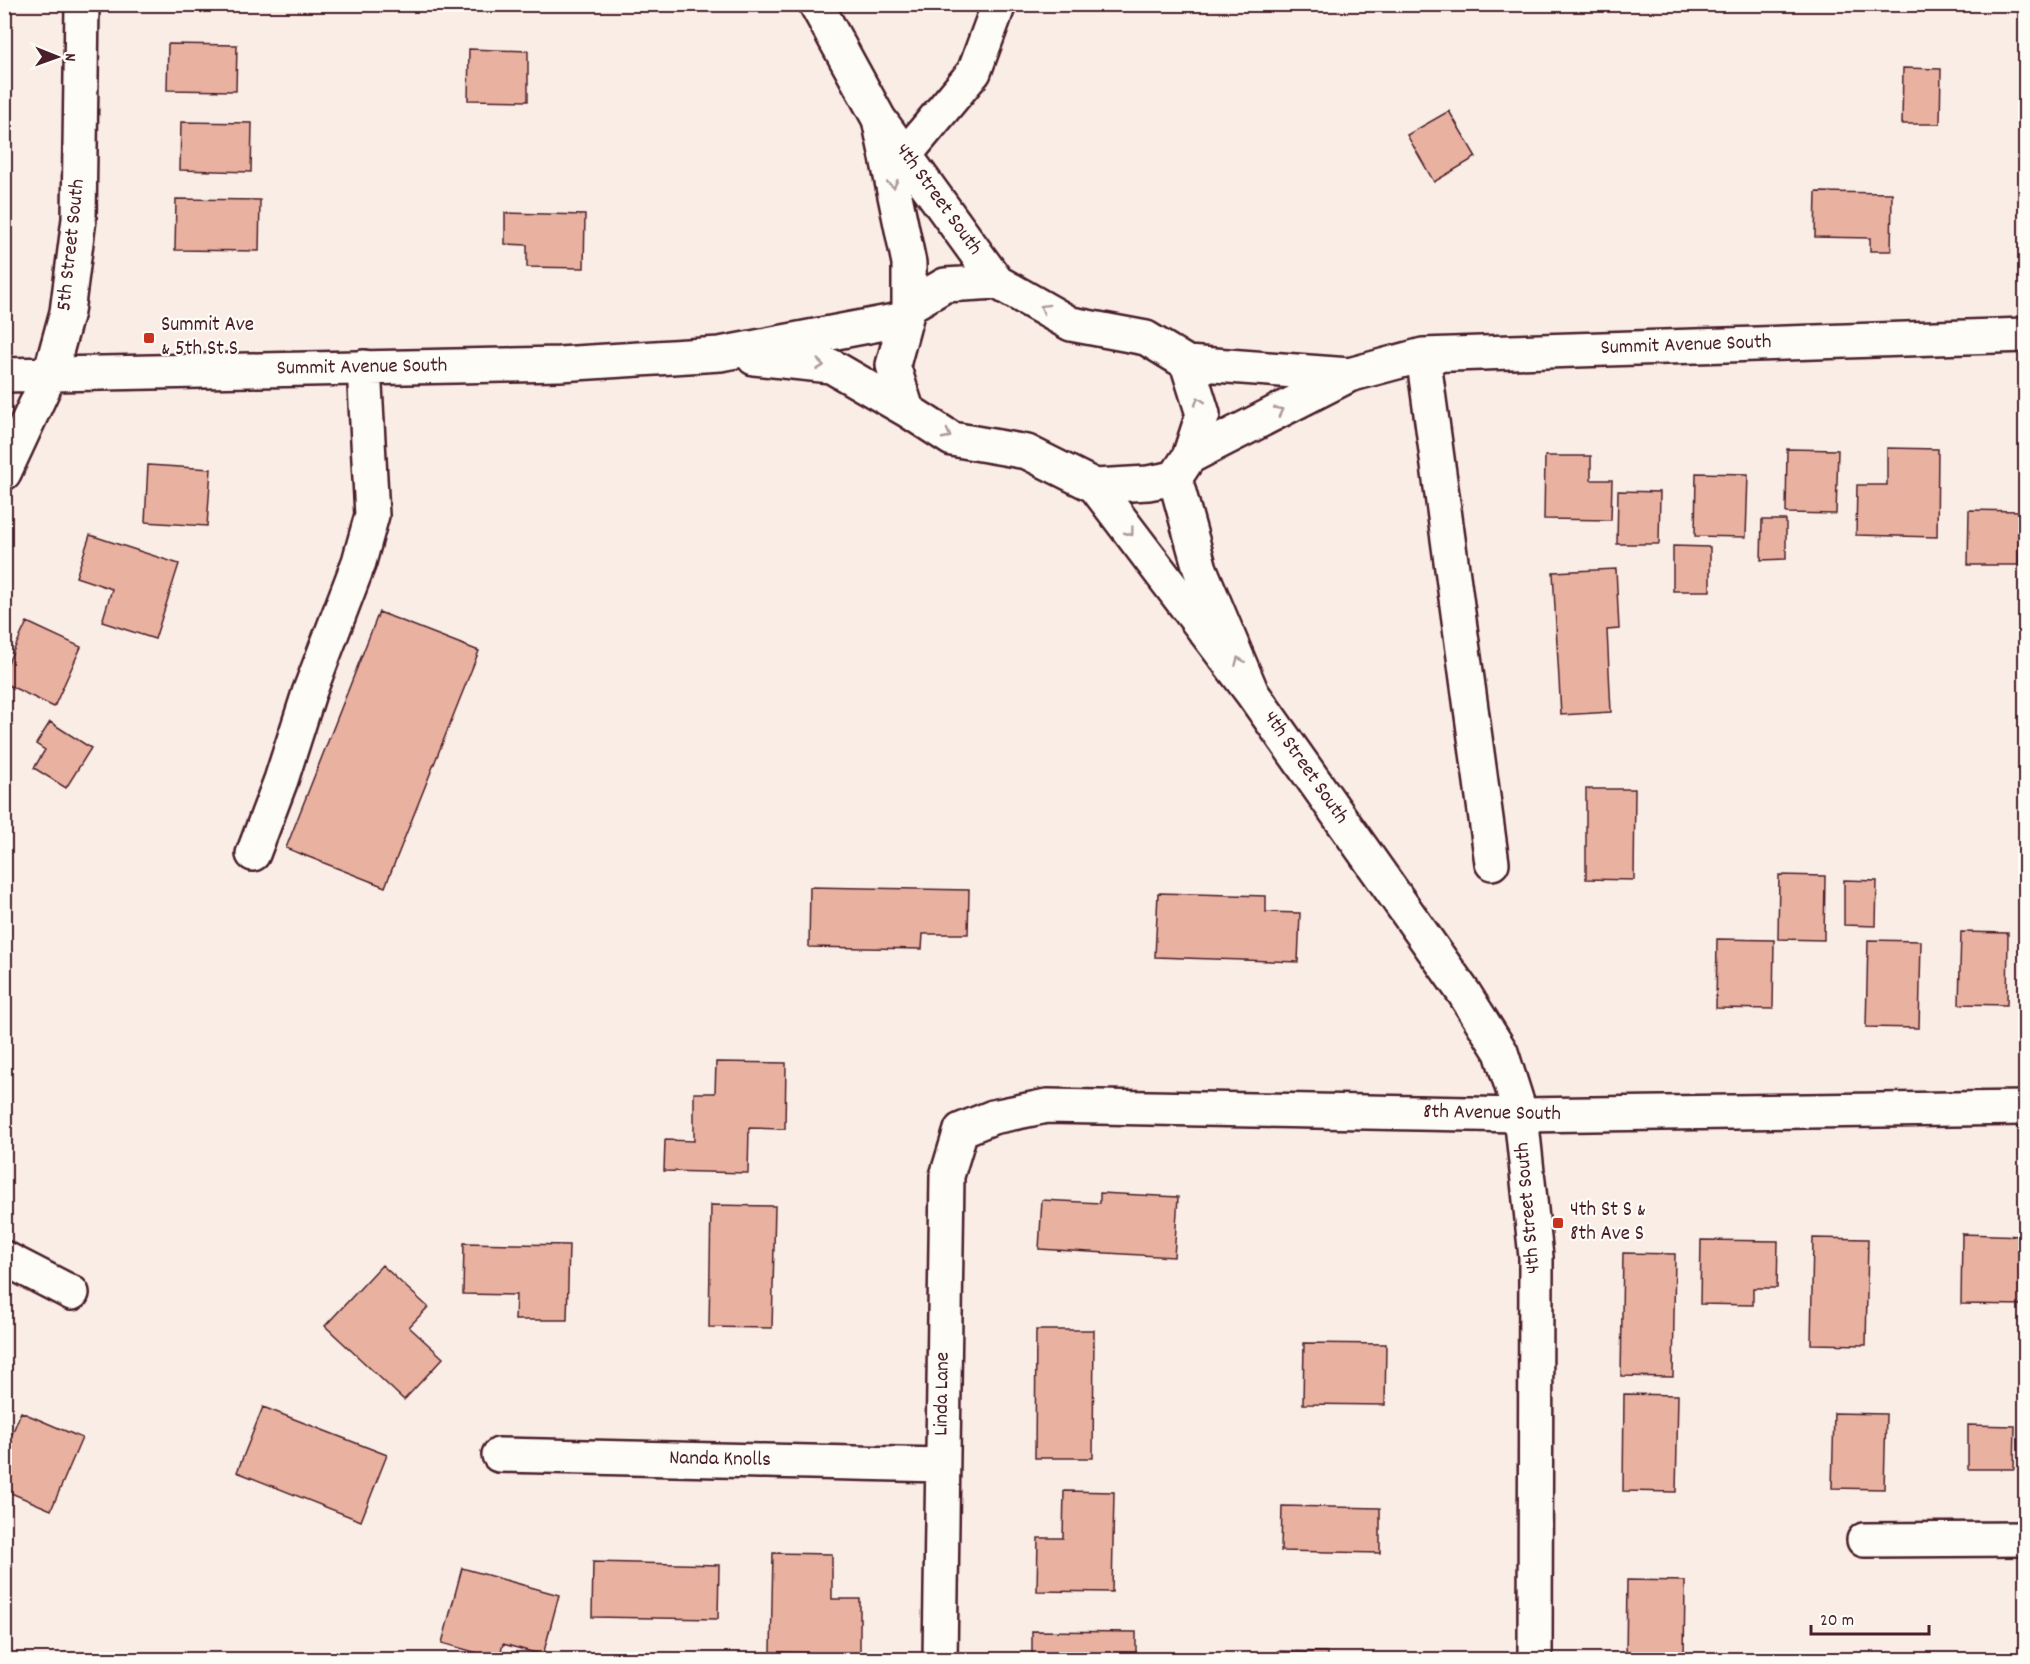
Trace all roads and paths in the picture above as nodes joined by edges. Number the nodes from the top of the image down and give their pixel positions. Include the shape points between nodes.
1 (82, 4) edge
2 (816, 4) edge
3 (999, 4) edge
4 (879, 119) junction
5 (905, 155) junction
6 (997, 282) junction
7 (907, 312) junction
8 (2025, 335) edge
9 (720, 354) junction
10 (1424, 355) junction
11 (1186, 363) junction
12 (364, 368) junction
13 (50, 374) junction
14 (4, 375) edge
15 (1349, 375) junction
16 (907, 410) junction
17 (1182, 467) junction
18 (4, 473) edge
19 (1095, 486) junction
20 (1252, 693) junction
21 (253, 854) dead end
22 (1491, 863) dead end
23 (2025, 1108) edge
24 (1521, 1115) junction
25 (961, 1130) joint
26 (4, 1258) edge
27 (72, 1293) dead end
28 (499, 1455) dead end
29 (942, 1466) junction
30 (2025, 1539) edge
31 (1864, 1540) dead end
32 (940, 1659) edge
33 (1535, 1659) edge

1 - 13 street, 5th Street South via 79,219 67,312
2 - 4 street, 4th Street South
3 - 5 street via 974,72
4 - 5 street, 4th Street South
4 -> 7 street, 4th Street South via 909,263
5 - 6 street, 4th Street South
6 - 7 street, Summit Avenue South via 945,285
11 -> 6 street, Summit Avenue South via 1146,338 1071,324
7 - 9 street, Summit Avenue South
7 - 16 street via 892,365
8 - 10 street, Summit Avenue South
9 - 12 street, Summit Avenue South
9 -> 16 street, Summit Avenue South via 831,366
10 - 15 street, Summit Avenue South
10 - 22 street
11 - 15 street, Summit Avenue South
17 -> 11 street via 1203,414
12 - 13 street, Summit Avenue South
12 - 21 street via 372,515 359,562
13 - 14 street, Summit Avenue South
13 - 18 street, 5th Street South
17 -> 15 street, Summit Avenue South
16 -> 19 street, Summit Avenue South via 952,439 1027,452
17 - 19 street, Summit Avenue South via 1148,483
20 -> 17 street, 4th Street South via 1200,569
19 -> 20 street, 4th Street South
20 - 24 street, 4th Street South via 1464,993 1501,1052
23 - 24 street, 8th Avenue South
24 - 25 street, 8th Avenue South via 1047,1106 993,1117
24 - 33 street, 4th Street South via 1536,1257
25 - 29 street, Linda Lane via 947,1176
26 - 27 street
28 - 29 street, Nanda Knolls
29 - 32 street, Linda Lane
30 - 31 street

